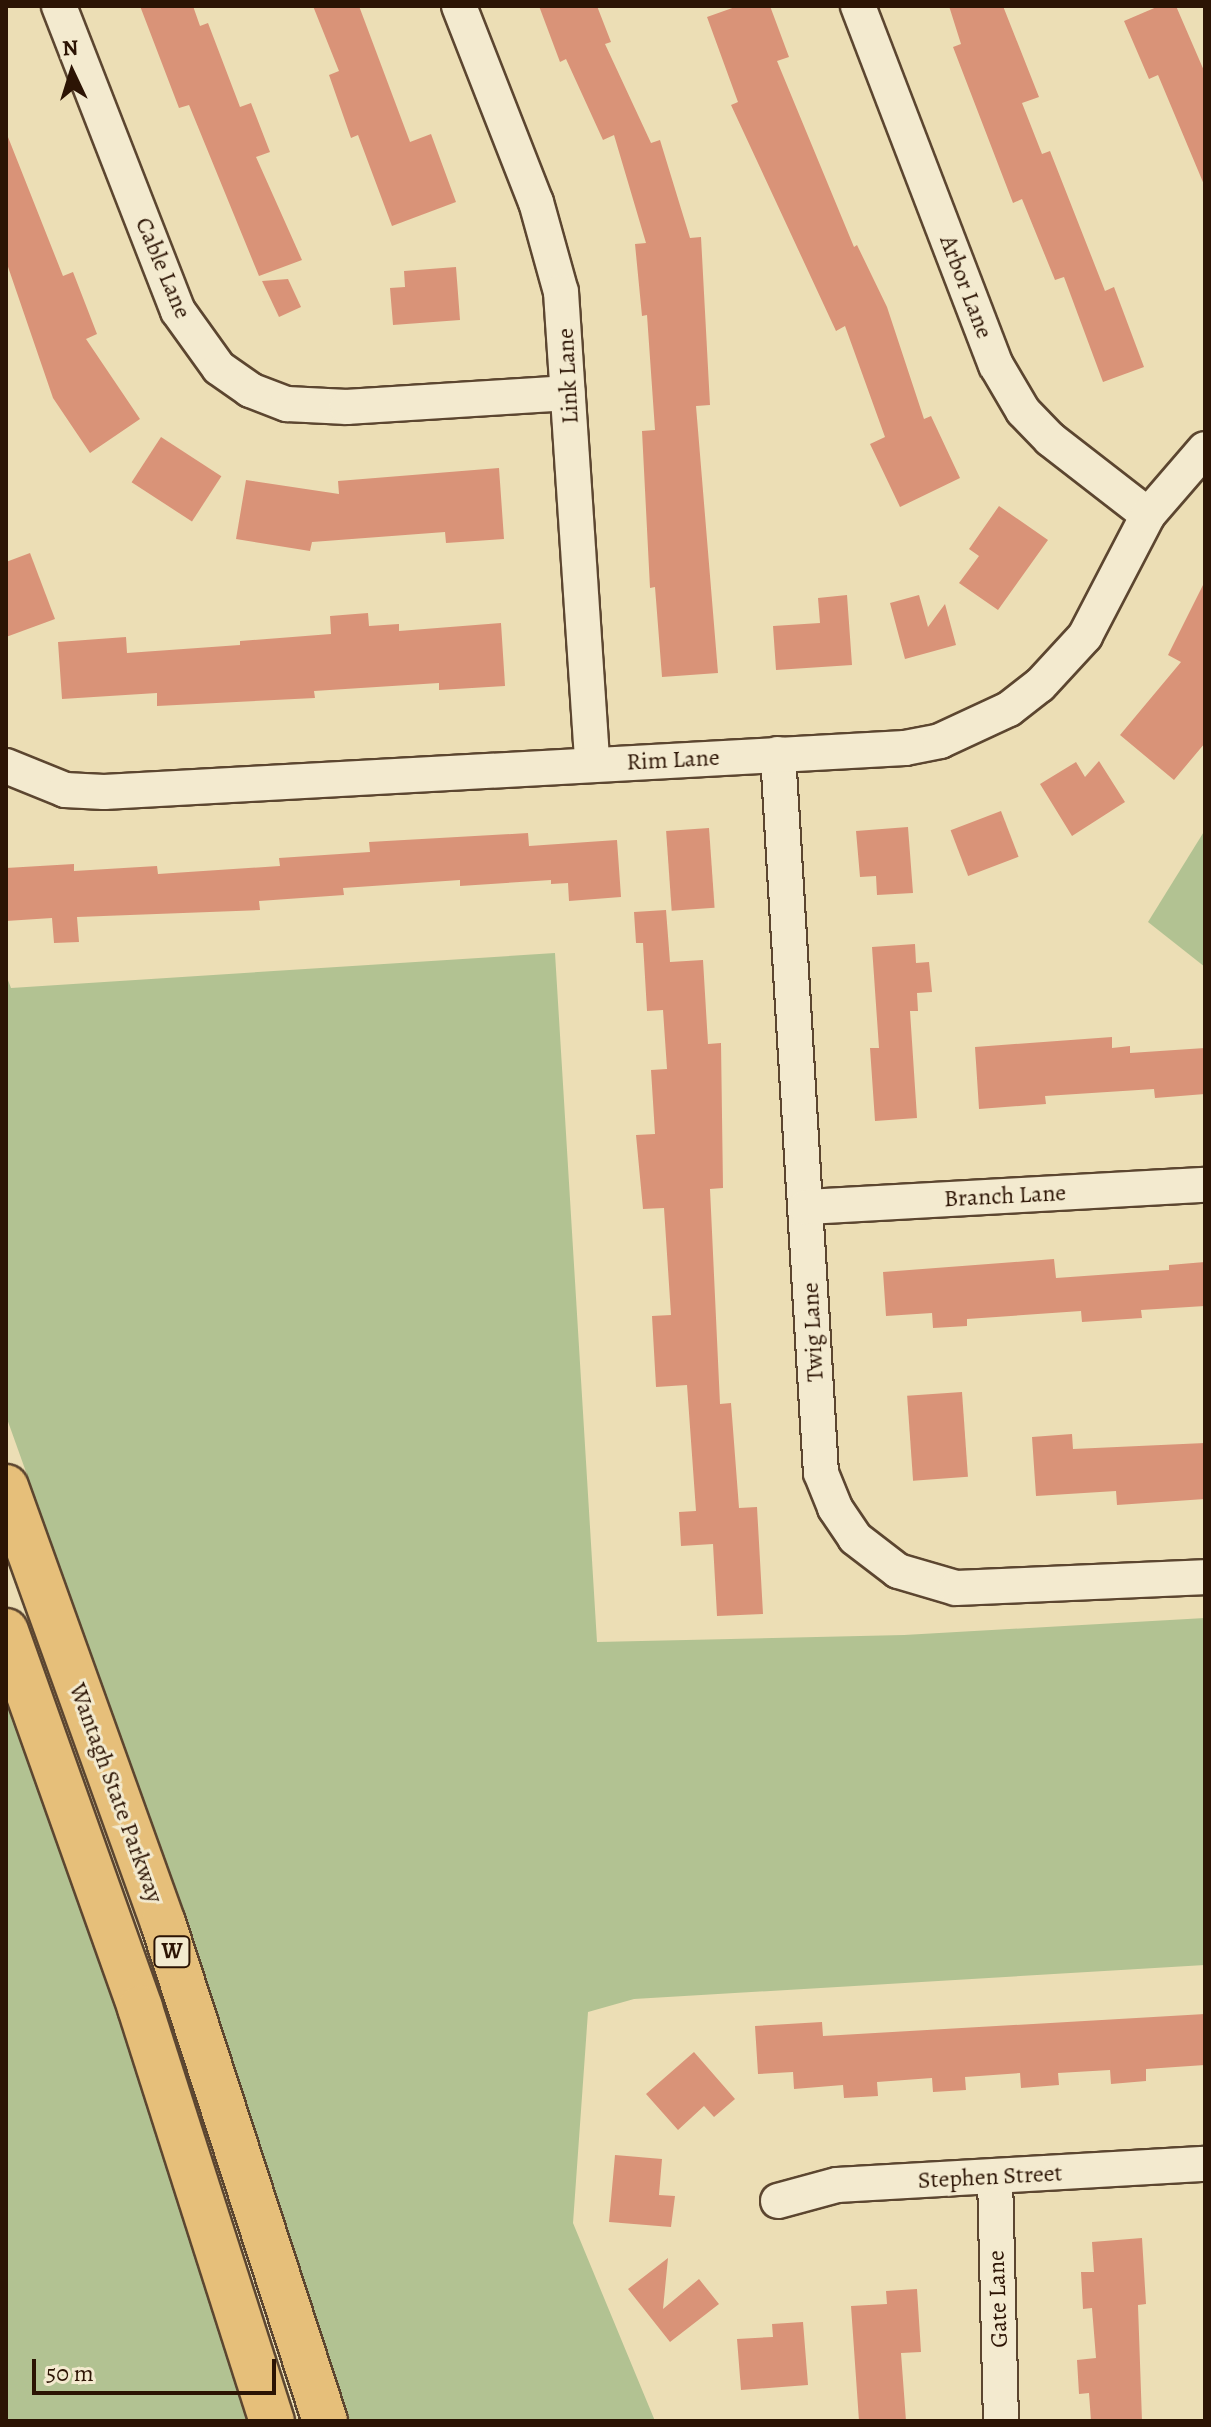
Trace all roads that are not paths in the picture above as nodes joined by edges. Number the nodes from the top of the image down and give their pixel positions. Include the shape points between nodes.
1 (59, 6) edge
2 (459, 6) edge
3 (858, 6) edge
4 (568, 393) junction
5 (1205, 449) edge
6 (1148, 515) junction
7 (778, 754) junction
8 (592, 764) junction
9 (6, 766) edge
10 (1205, 1185) edge
11 (806, 1207) junction
12 (6, 1487) edge
13 (1205, 1577) edge
14 (6, 1631) edge
15 (1205, 2164) edge
16 (995, 2177) junction
17 (778, 2201) dead end
18 (272, 2421) edge
19 (325, 2421) edge
20 (1001, 2421) edge

1 - 4 street, Cable Lane via 178,311 219,368 250,390 287,404 347,407
2 - 4 street, Link Lane via 536,202 561,292
3 - 6 street, Arbor Lane via 996,365 1023,411 1050,439
4 - 8 street, Link Lane
5 - 6 street, Rim Lane
6 - 7 street, Rim Lane via 1085,636 1040,685 1009,709 940,741
7 - 8 street, Rim Lane
7 - 11 street, Twig Lane
8 - 9 street, Rim Lane via 104,792 65,790
10 - 11 street, Branch Lane
11 - 13 street, Twig Lane via 821,1473 855,1538 898,1571 956,1588
12 - 19 highway, Wantagh State Parkway / W via 163,1923
14 - 18 highway, Wantagh State Parkway / W via 140,2008
15 - 16 street, Stephen Street
16 - 17 street, Stephen Street via 837,2185
16 - 20 street, Gate Lane

